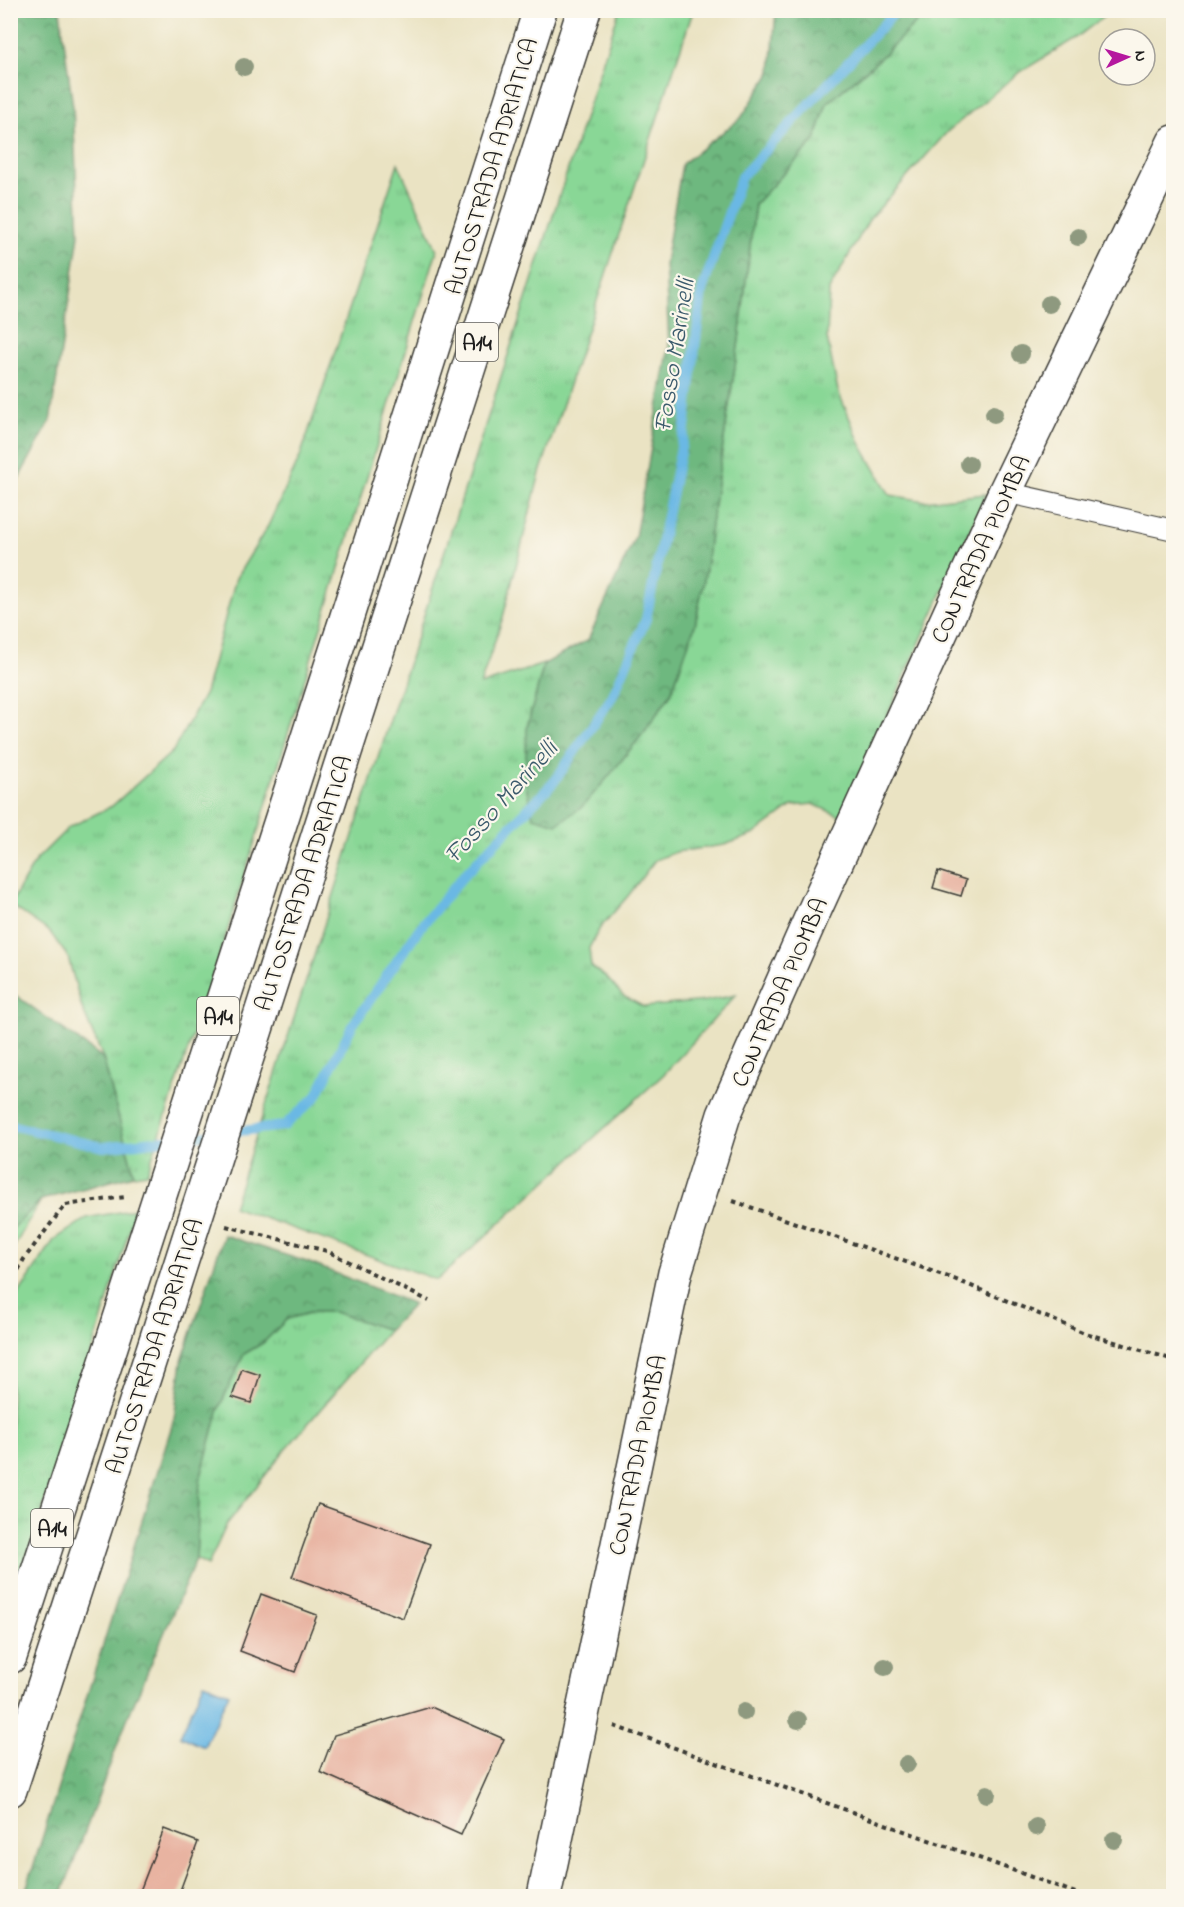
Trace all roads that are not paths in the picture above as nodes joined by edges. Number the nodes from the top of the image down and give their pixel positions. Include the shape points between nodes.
1 (540, 10) edge
2 (584, 10) edge
3 (1173, 142) edge
4 (1005, 492) junction
5 (1173, 530) edge
6 (10, 1657) edge
7 (10, 1791) edge
8 (544, 1896) edge

1 - 6 main road, AUTOSTRADA ADRIATICA / A14, bridge
2 - 7 main road, AUTOSTRADA ADRIATICA / A14, bridge
3 - 4 main road, CONTRADA PIOMBA
4 - 5 lane
4 - 8 main road, CONTRADA PIOMBA via 724,1115 675,1273

